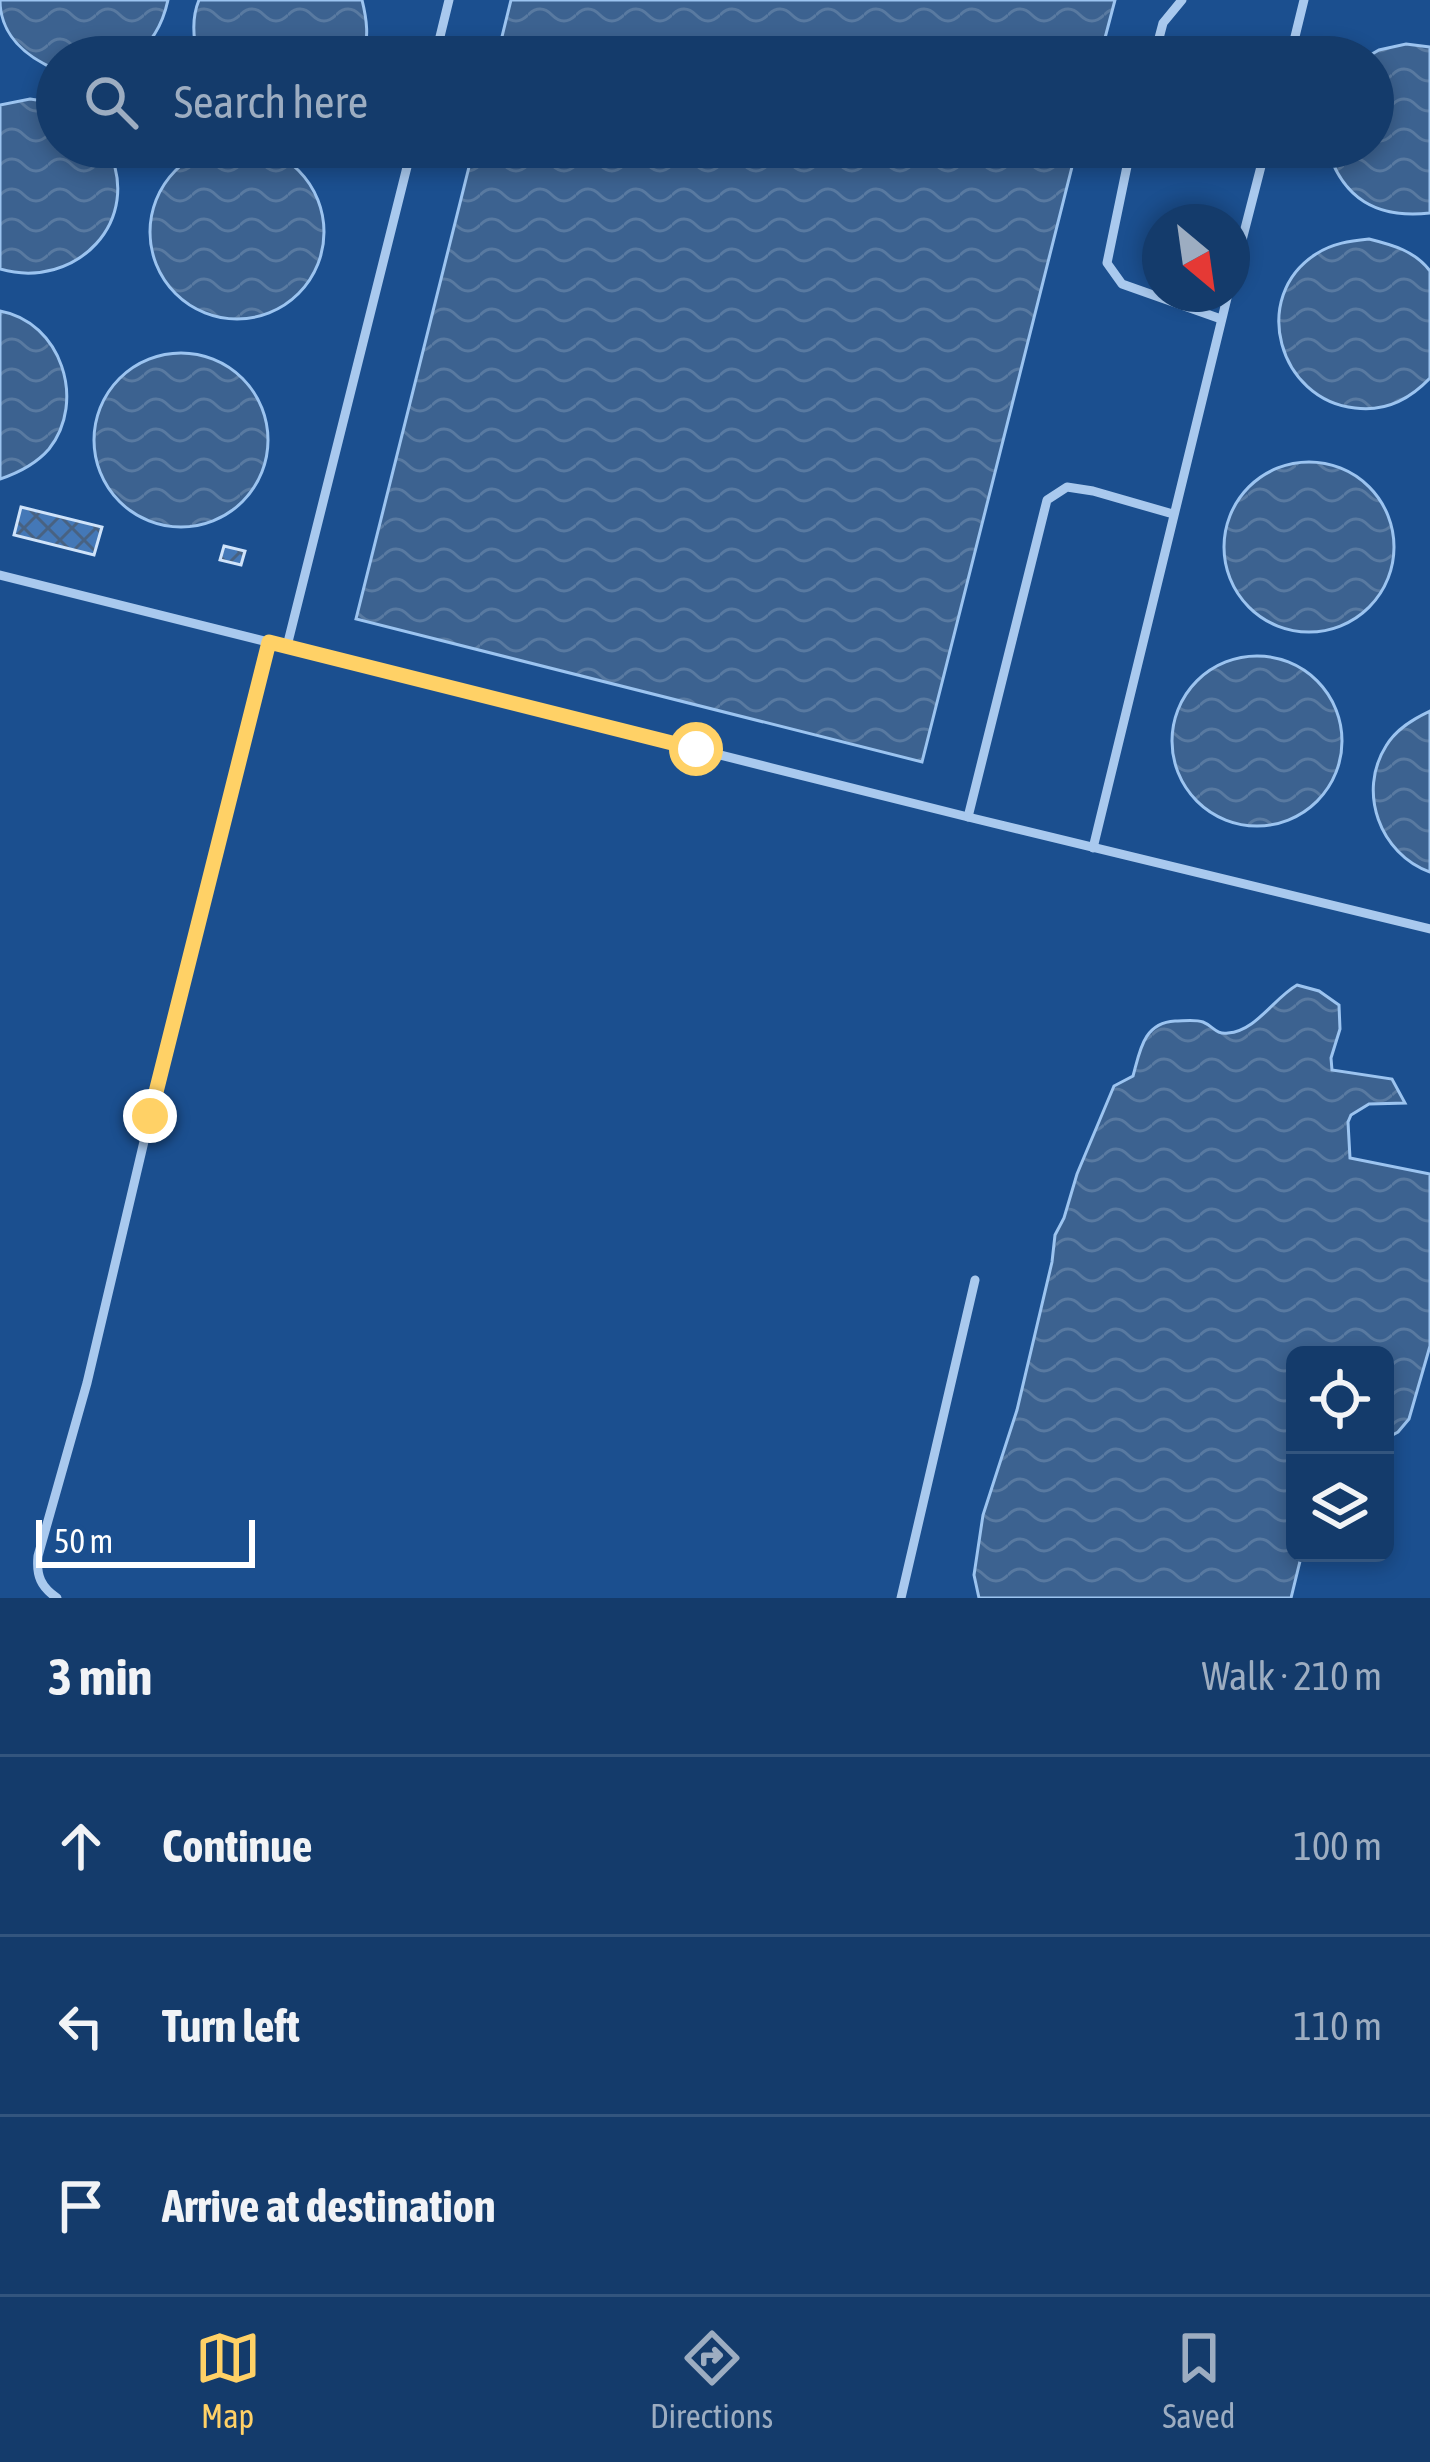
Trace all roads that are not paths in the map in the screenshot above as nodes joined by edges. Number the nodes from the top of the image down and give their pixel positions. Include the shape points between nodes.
1 (449, 0) edge
2 (1181, 0) edge
3 (1304, 0) edge
4 (440, 36) edge
5 (1160, 36) edge
6 (1295, 36) edge
7 (407, 168) edge
8 (1127, 168) edge
9 (1261, 168) edge
10 (1250, 209) edge
11 (1224, 312) edge
12 (1222, 319) junction
13 (1173, 514) junction
14 (0, 575) edge
15 (269, 642) junction
16 (287, 646) junction
17 (968, 817) junction
18 (1093, 848) junction
19 (1430, 929) edge
20 (975, 1280) dead end
21 (58, 1598) edge
22 (901, 1598) edge

1 - 4 lane
2 - 5 lane
3 - 6 lane
7 - 16 lane
8 - 12 lane via 1108,263 1122,284
9 - 10 lane
11 - 12 lane
12 - 13 lane
13 - 17 lane via 1067,487 1047,500
13 - 18 lane
14 - 15 lane
15 - 16 lane
15 - 21 lane via 38,1556 41,1583
16 - 17 lane
17 - 18 lane
18 - 19 lane
20 - 22 lane

